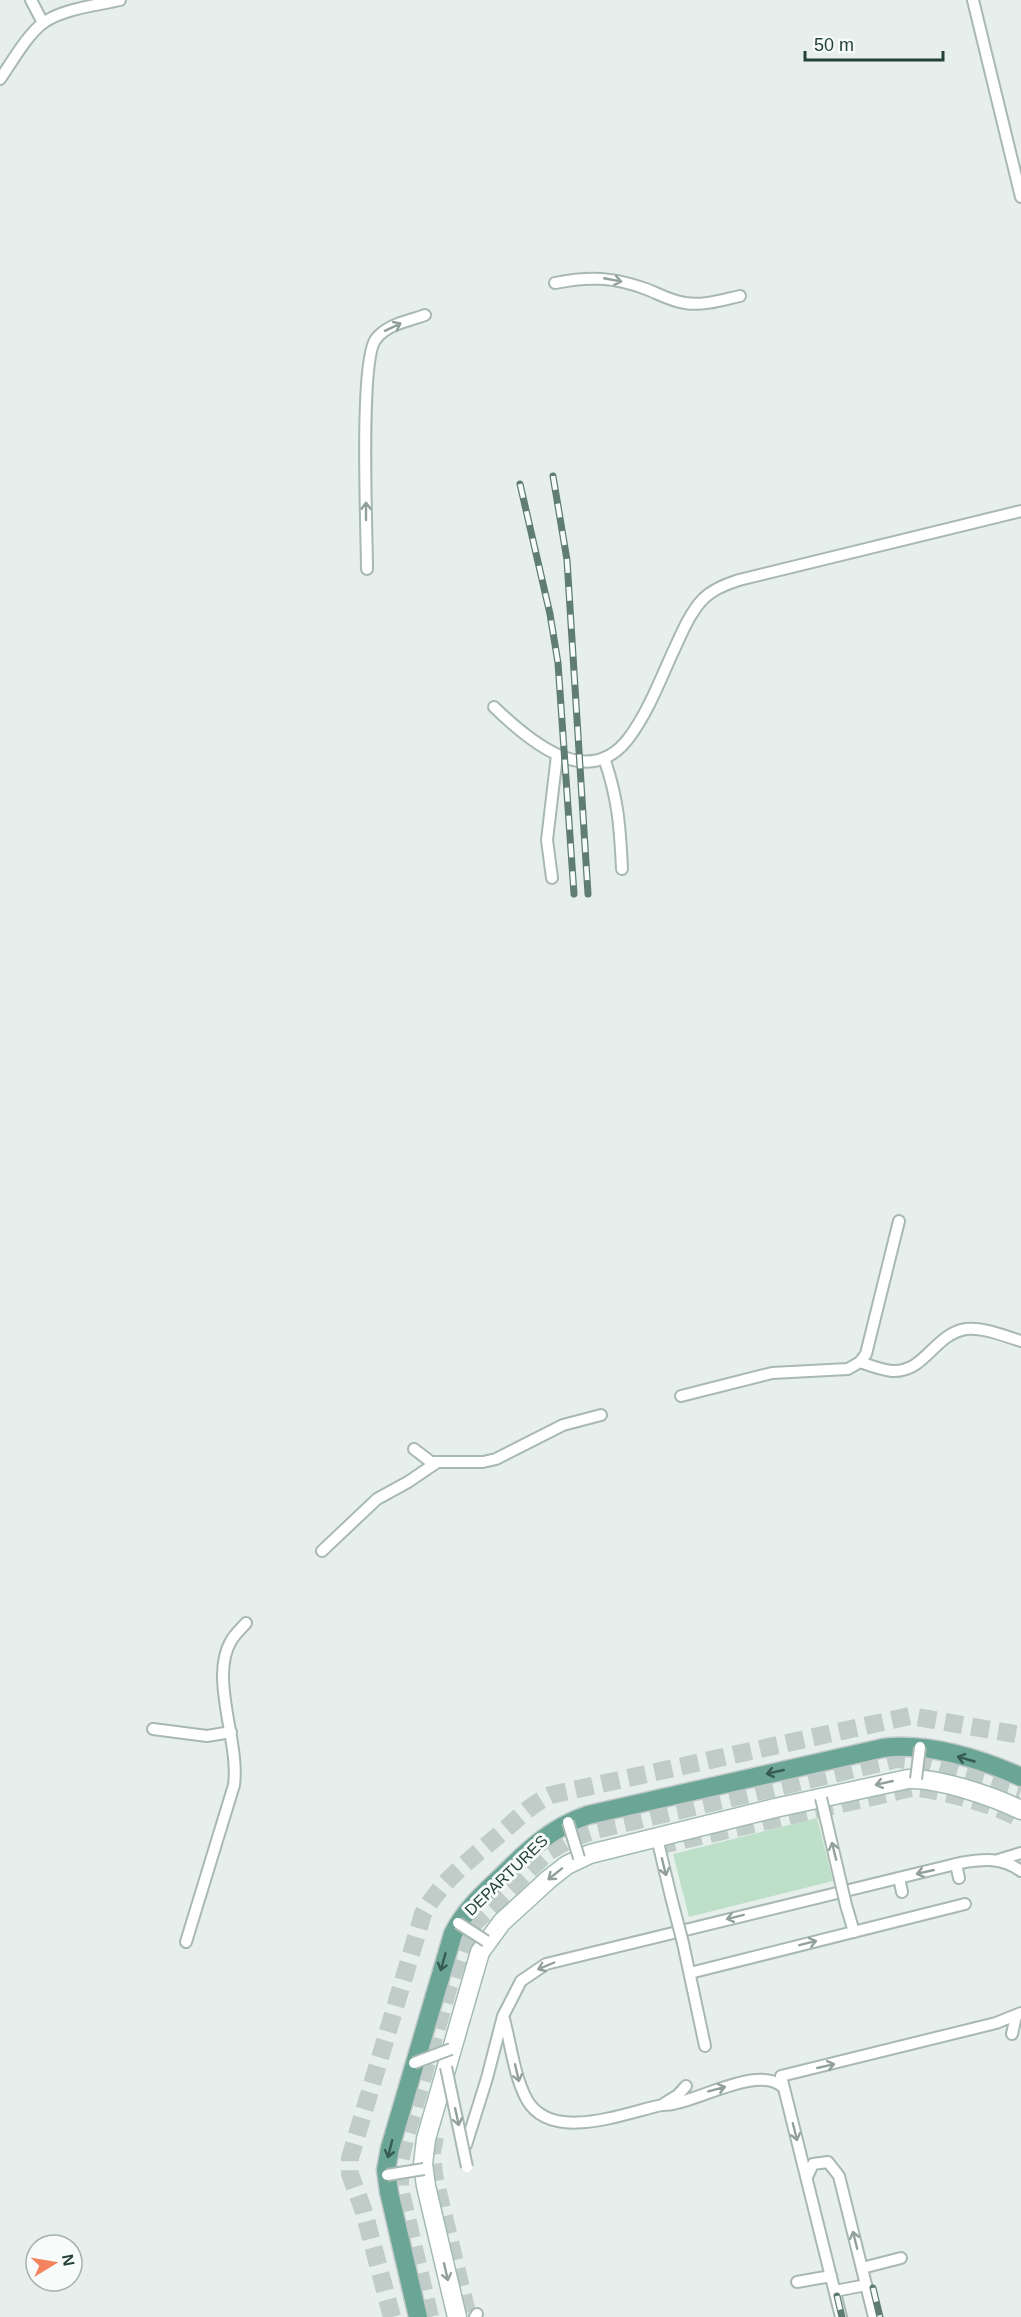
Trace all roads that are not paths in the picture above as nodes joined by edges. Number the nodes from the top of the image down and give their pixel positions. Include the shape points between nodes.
1 (31, 0) edge
2 (120, 0) edge
3 (974, 0) edge
4 (43, 23) junction
5 (0, 79) edge
6 (1021, 197) edge
7 (555, 283) dead end
8 (740, 296) dead end
9 (425, 315) dead end
10 (1021, 511) edge
11 (367, 569) dead end
12 (494, 707) dead end
13 (557, 755) junction
14 (604, 758) junction
15 (622, 869) dead end
16 (552, 878) dead end
17 (899, 1221) dead end
18 (1021, 1341) edge
19 (860, 1362) junction
20 (681, 1396) dead end
21 (602, 1415) dead end
22 (414, 1449) dead end
23 (436, 1463) junction
24 (322, 1551) dead end
25 (246, 1623) dead end
26 (153, 1729) dead end
27 (231, 1732) junction
28 (920, 1747) junction
29 (1021, 1777) edge
30 (916, 1779) junction
31 (821, 1798) junction
32 (1021, 1809) edge
33 (568, 1822) junction
34 (657, 1838) junction
35 (1021, 1853) edge
36 (579, 1858) junction
37 (998, 1860) junction
38 (956, 1864) junction
39 (1021, 1872) edge
40 (899, 1878) junction
41 (960, 1878) dead end
42 (902, 1892) dead end
43 (965, 1904) dead end
44 (458, 1923) junction
45 (854, 1932) junction
46 (486, 1941) junction
47 (186, 1942) dead end
48 (572, 1957) junction
49 (575, 1969) dead end
50 (690, 1973) junction
51 (1018, 2015) edge
52 (504, 2016) junction
53 (1012, 2034) dead end
54 (705, 2046) dead end
55 (448, 2058) junction
56 (414, 2063) junction
57 (777, 2064) dead end
58 (782, 2082) junction
59 (686, 2086) dead end
60 (662, 2105) junction
61 (466, 2145) dead end
62 (467, 2167) dead end
63 (424, 2169) junction
64 (387, 2175) junction
65 (807, 2177) junction
66 (901, 2258) dead end
67 (862, 2268) junction
68 (831, 2276) junction
69 (797, 2282) dead end
70 (866, 2285) junction
71 (835, 2291) junction
72 (418, 2317) edge
73 (457, 2317) edge
74 (841, 2317) edge
75 (874, 2317) edge

1 - 4 lane
2 - 4 lane
3 - 6 lane
4 - 5 lane
7 -> 8 lane via 598,278 694,304
11 -> 9 lane via 369,352 382,332
10 - 14 lane via 739,580 716,589 688,620 636,728
12 - 13 lane via 533,742
13 - 14 lane via 588,761
13 - 16 lane via 547,840
14 - 15 lane via 618,804
17 - 19 lane via 866,1354
18 - 19 lane via 984,1330 965,1329 943,1339 908,1370 887,1370
19 - 20 lane via 844,1370 772,1373
21 - 23 lane via 555,1428 490,1461
22 - 23 lane via 424,1459
23 - 24 lane via 376,1499
25 - 27 lane via 231,1641 224,1659
26 - 27 lane via 207,1736
27 - 47 lane via 234,1785
29 -> 28 main road, DEPARTURES
28 - 30 lane, bridge
28 -> 33 main road, DEPARTURES via 896,1746 849,1755
30 -> 31 main road, DEPARTURES via 890,1781
30 - 32 main road, DEPARTURES
31 - 34 main road, DEPARTURES
45 -> 31 lane, bridge
33 - 36 lane, bridge
33 - 44 main road, DEPARTURES via 531,1847 472,1904
34 - 36 main road, DEPARTURES
34 -> 50 lane, bridge
35 - 37 lane
36 -> 46 main road, DEPARTURES via 549,1879
37 - 38 lane
37 - 39 lane
38 -> 40 lane
38 - 41 lane
40 - 42 lane
40 -> 48 lane
43 - 45 lane
44 - 46 lane, bridge
44 -> 56 main road, DEPARTURES via 447,1947
50 -> 45 lane
46 - 55 main road, DEPARTURES via 476,1962
48 - 49 lane
48 -> 52 lane via 546,1964 521,1981
50 - 54 lane
51 - 53 lane
58 -> 51 lane
52 -> 60 lane via 520,2085 528,2102 550,2120 583,2123
52 - 61 lane
55 - 56 lane, bridge
55 -> 62 lane, bridge
55 - 63 main road, DEPARTURES via 427,2131
56 -> 64 main road, DEPARTURES via 390,2148
57 - 58 lane
60 -> 58 lane via 754,2081
58 -> 65 lane
59 - 60 lane
63 - 64 lane, bridge
63 -> 73 main road, DEPARTURES
64 - 72 main road, DEPARTURES
67 -> 65 lane via 839,2176 828,2162 820,2161 813,2164
65 - 68 lane
66 - 67 lane
67 - 70 lane
68 - 69 lane
68 - 71 lane
70 - 71 lane
70 - 75 lane
71 - 74 lane

